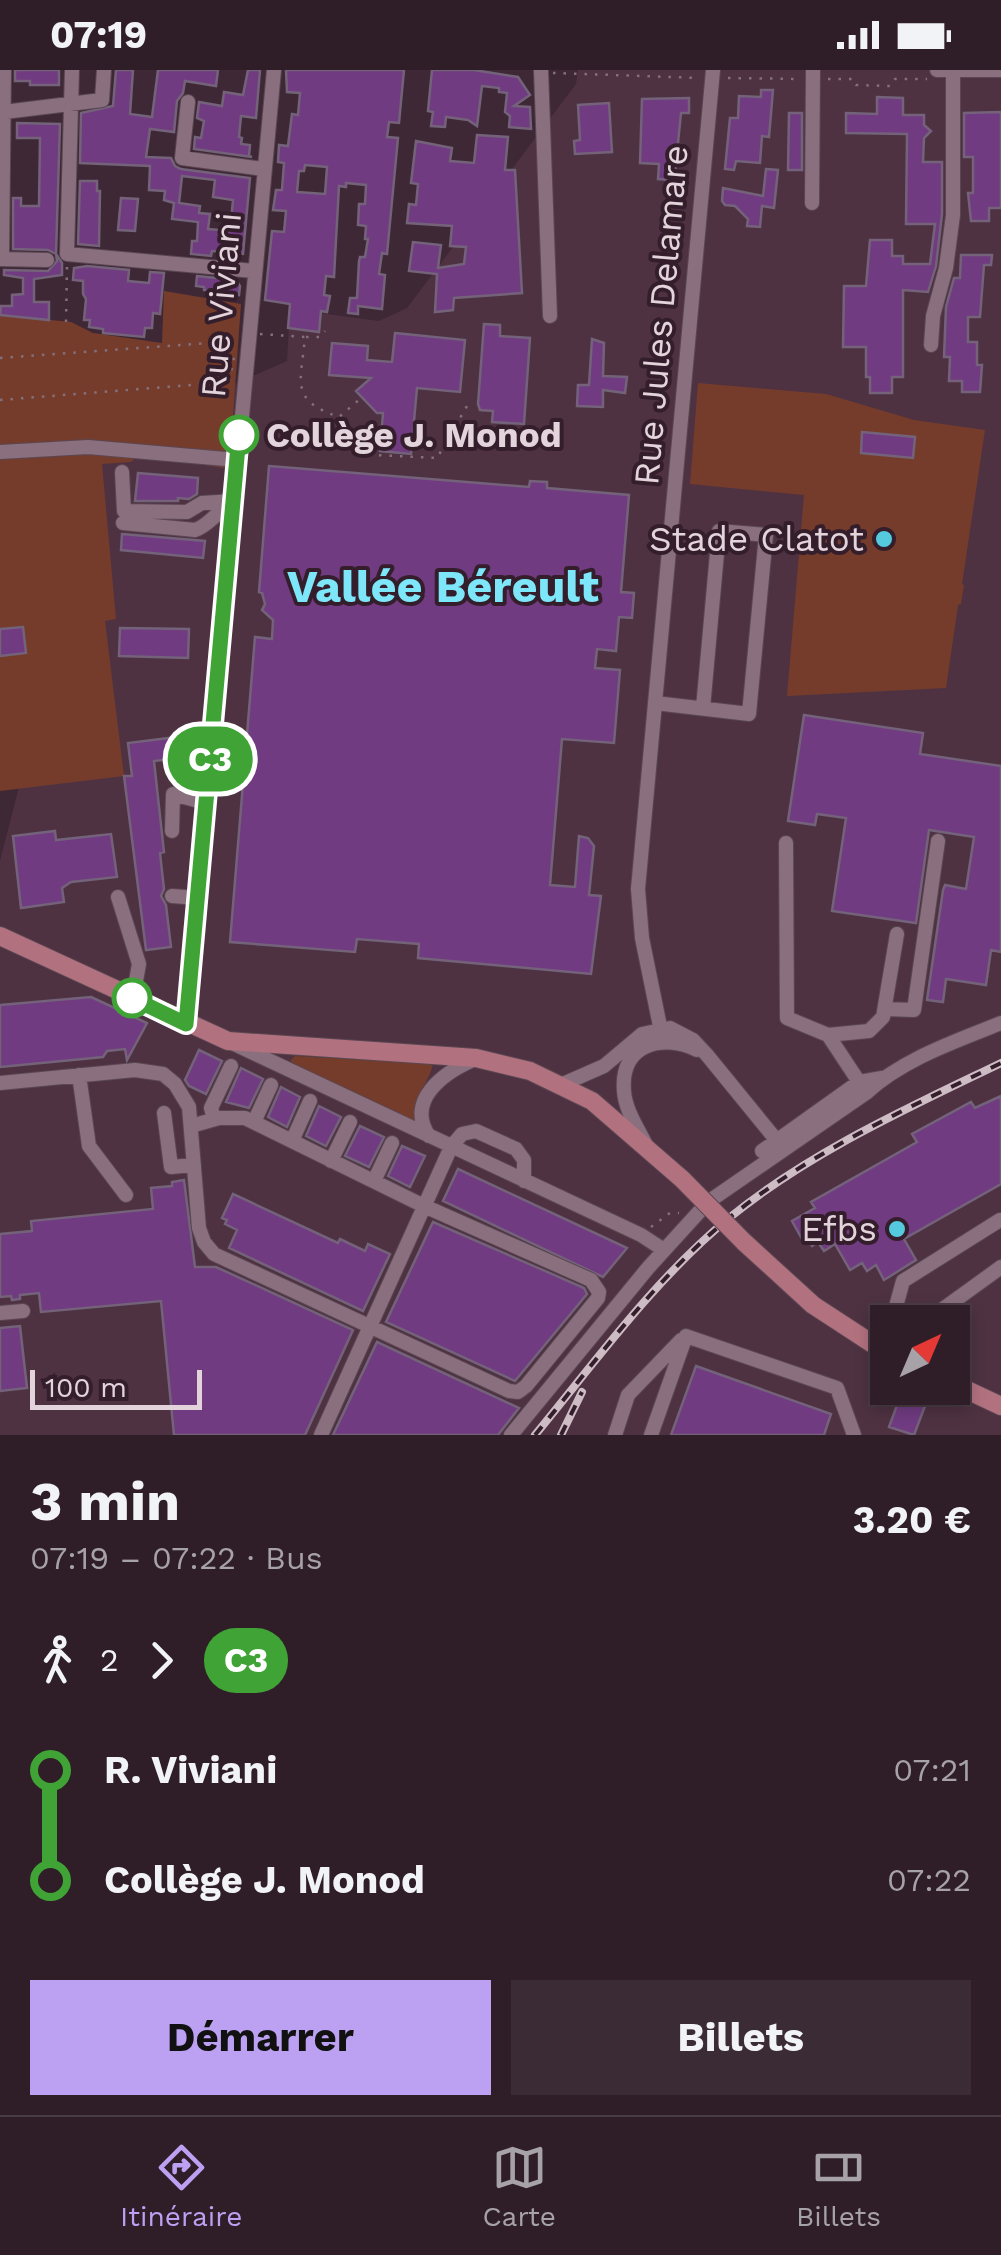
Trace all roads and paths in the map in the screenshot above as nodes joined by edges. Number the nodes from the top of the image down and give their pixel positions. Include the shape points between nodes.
1 (4, 70) edge
2 (72, 70) edge
3 (104, 70) edge
4 (274, 70) edge
5 (937, 70) edge
6 (1001, 70) edge
7 (541, 71) edge
8 (713, 74) edge
9 (813, 74) edge
10 (953, 75) edge
11 (188, 102) dead end
12 (70, 105) junction
13 (4, 112) junction
14 (3, 149) junction
15 (20, 149) dead end
16 (2, 168) edge
17 (264, 170) junction
18 (812, 203) dead end
19 (67, 254) junction
20 (1, 259) edge
21 (47, 260) dead end
22 (254, 271) junction
23 (550, 316) dead end
24 (66, 322) dead end
25 (325, 332) dead end
26 (304, 337) junction
27 (244, 338) junction
28 (931, 345) dead end
29 (0, 358) edge
30 (360, 398) dead end
31 (0, 400) edge
32 (467, 406) dead end
33 (339, 416) junction
34 (0, 452) edge
35 (237, 460) junction
36 (122, 472) dead end
37 (233, 503) junction
38 (123, 523) dead end
39 (655, 703) junction
40 (702, 708) junction
41 (206, 802) junction
42 (172, 831) dead end
43 (938, 841) dead end
44 (786, 843) dead end
45 (172, 896) dead end
46 (118, 897) dead end
47 (198, 898) junction
48 (896, 934) dead end
49 (0, 936) edge
50 (132, 998) junction
51 (885, 1008) junction
52 (1001, 1023) edge
53 (186, 1024) junction
54 (661, 1034) junction
55 (828, 1035) junction
56 (228, 1041) junction
57 (476, 1058) junction
58 (230, 1066) dead end
59 (79, 1076) junction
60 (0, 1083) edge
61 (271, 1084) dead end
62 (563, 1084) junction
63 (862, 1088) junction
64 (310, 1101) dead end
65 (164, 1113) dead end
66 (214, 1120) junction
67 (254, 1122) junction
68 (350, 1122) dead end
69 (191, 1126) junction
70 (430, 1137) junction
71 (292, 1141) junction
72 (392, 1143) dead end
73 (780, 1144) junction
74 (451, 1147) junction
75 (648, 1148) junction
76 (332, 1160) junction
77 (194, 1164) junction
78 (524, 1180) junction
79 (374, 1181) junction
80 (126, 1195) dead end
81 (424, 1206) junction
82 (689, 1212) junction
83 (1000, 1220) edge
84 (641, 1235) junction
85 (661, 1247) junction
86 (1001, 1268) edge
87 (896, 1305) edge
88 (949, 1305) edge
89 (23, 1311) dead end
90 (0, 1313) edge
91 (370, 1327) junction
92 (686, 1336) junction
93 (870, 1342) edge
94 (970, 1392) edge
95 (1001, 1406) edge
96 (321, 1435) edge
97 (511, 1435) edge
98 (616, 1435) edge
99 (651, 1435) edge
100 (854, 1435) edge

1 - 13 street
2 - 12 street
3 - 12 street via 102,100
4 - 17 street, Rue Viviani
5 - 10 street
6 - 10 street
7 - 8 path
7 - 23 street
8 - 9 path
8 - 39 street, Rue Jules Delamare
9 - 10 path via 890,86 895,79
9 - 18 street
10 - 28 street via 953,214
11 - 17 street via 182,158
12 - 13 street
12 - 19 street
13 - 14 street
14 - 15 street
14 - 16 street
16 - 20 street
17 - 22 street, Rue Viviani
19 - 22 street
19 - 24 path
20 - 21 street
22 - 27 street, Rue Viviani
25 - 26 path
26 - 27 path
26 - 33 path via 300,390 312,408
27 - 29 path
27 - 31 path via 229,382
27 - 35 street, Rue Viviani
30 - 33 path
32 - 33 path via 437,458 354,454
34 - 35 street via 88,446
35 - 37 street, Rue Viviani
36 - 37 street via 124,511 187,512 202,503
37 - 38 street via 195,530
37 - 41 street, Rue Viviani
39 - 40 street
39 - 54 street, Rue Jules Delamare via 638,889
40 - 40 street via 749,714 766,535 720,531
41 - 42 street via 173,794
41 - 47 street, Rue Viviani
43 - 51 street via 914,1010
44 - 55 street via 787,1018
45 - 47 street
46 - 50 street via 139,964
47 - 53 street, Rue Viviani
48 - 51 street
49 - 50 main road
50 - 53 main road
51 - 55 street via 869,1031
52 - 63 street
53 - 56 main road
54 - 62 street via 642,1034 604,1066
54 - 73 street via 682,1032 707,1054
54 - 75 street via 631,1060 625,1075 631,1116
55 - 63 street
56 - 57 main road
56 - 70 street
57 - 62 main road
57 - 70 street via 436,1080 427,1094 421,1116
58 - 66 street via 211,1108
59 - 60 street
59 - 69 street via 163,1074 184,1096
59 - 80 street via 88,1146
61 - 67 street
62 - 75 main road
63 - 73 street
64 - 71 street
65 - 77 street via 171,1168
66 - 67 street
66 - 69 street
67 - 71 street
68 - 76 street
69 - 77 street
70 - 74 street
71 - 76 street
72 - 79 street
73 - 82 street via 718,1184
73 - 85 street
74 - 78 street
74 - 78 street via 462,1134 476,1131 516,1148
74 - 81 street
75 - 93 main road, bridge via 813,1306
76 - 79 street
77 - 91 street via 199,1228 214,1254
78 - 84 street
79 - 81 street
81 - 91 street
81 - 91 street via 591,1280 598,1298 518,1392
82 - 84 path via 670,1214
82 - 85 street
83 - 87 street via 903,1282
84 - 85 street
85 - 97 street
86 - 88 street
89 - 90 street
91 - 96 street
92 - 98 street via 628,1394
92 - 99 street
92 - 100 street via 836,1388
94 - 95 main road

